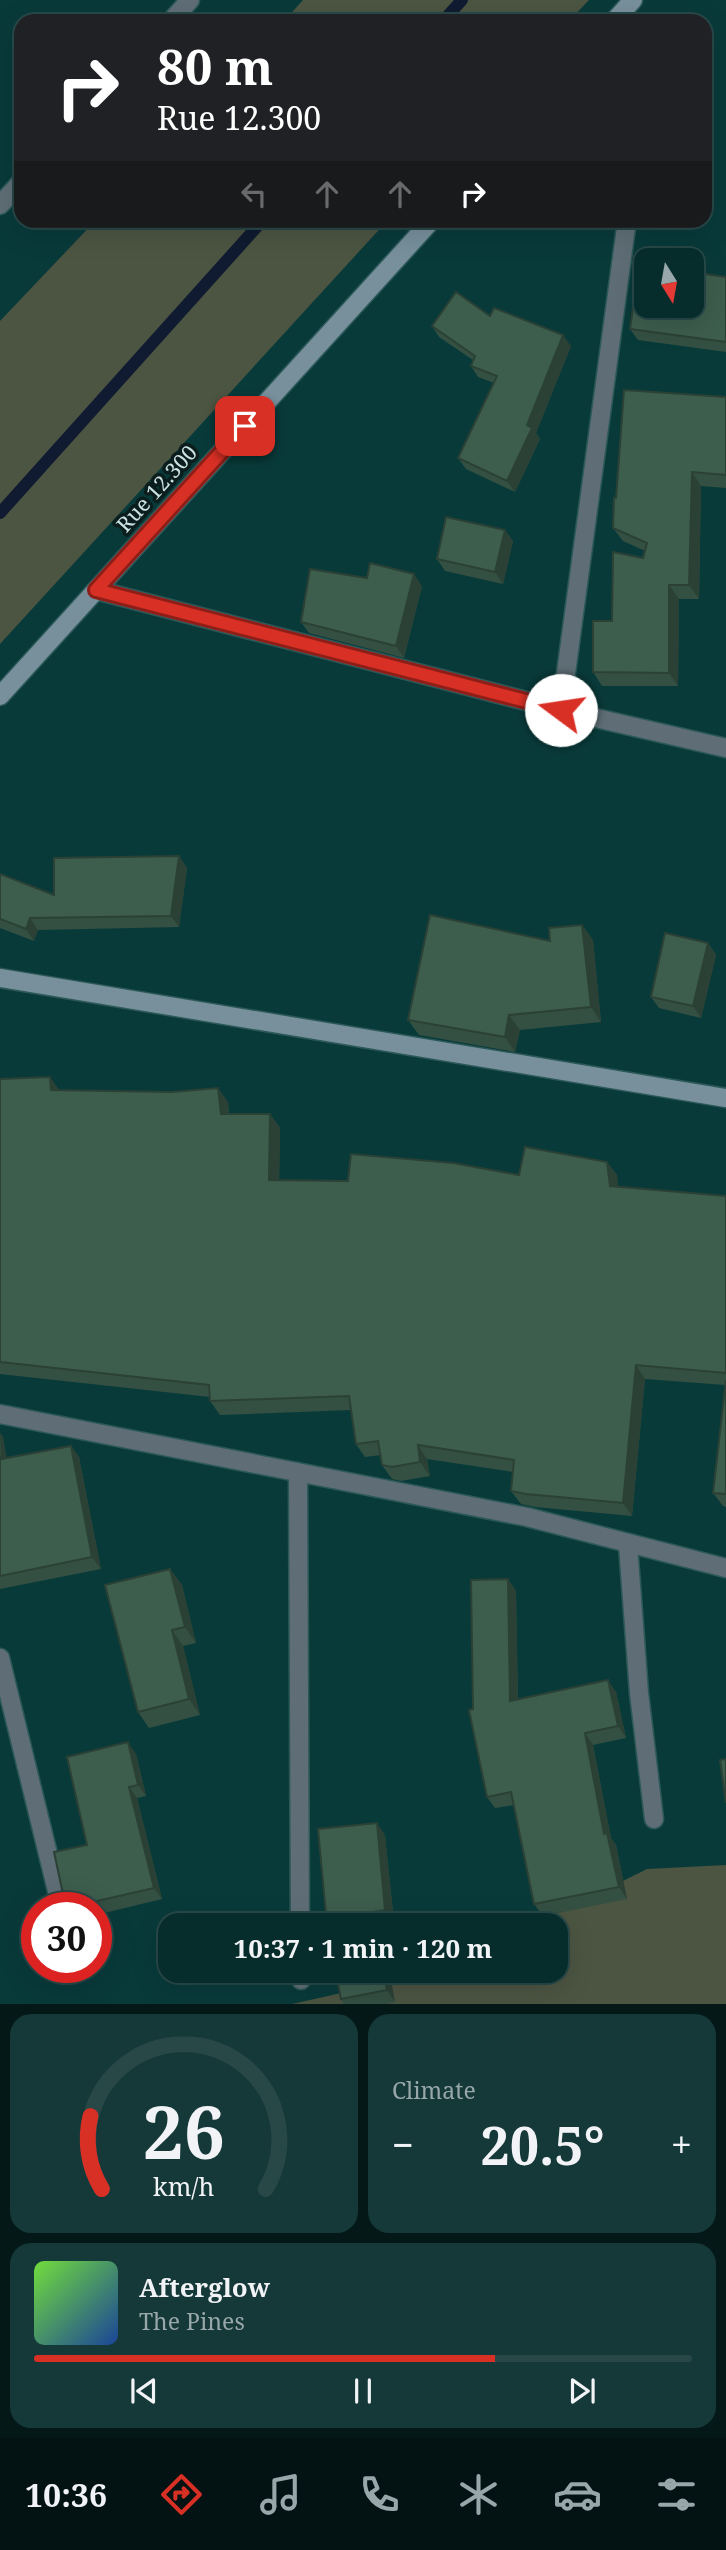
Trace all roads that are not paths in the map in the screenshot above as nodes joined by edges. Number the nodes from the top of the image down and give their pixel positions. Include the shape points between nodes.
1 (190, 0) edge
2 (633, 0) edge
3 (177, 14) edge
4 (620, 14) edge
5 (14, 190) edge
6 (0, 205) edge
7 (425, 228) edge
8 (626, 228) edge
9 (96, 590) junction
10 (0, 696) edge
11 (561, 710) junction
12 (726, 748) edge
13 (0, 978) edge
14 (726, 1098) edge
15 (0, 1414) edge
16 (298, 1472) junction
17 (628, 1545) junction
18 (726, 1568) edge
19 (0, 1658) edge
20 (654, 1819) dead end
21 (57, 1892) edge
22 (300, 1913) edge

1 - 3 street
2 - 4 street
5 - 6 street
7 - 9 street, Rue 12.300
8 - 11 street
9 - 10 street, Rue 12.300
9 - 11 street
11 - 12 street
13 - 14 street
15 - 16 street
16 - 17 street via 527,1517
16 - 22 street
17 - 18 street
17 - 20 street
19 - 21 street

